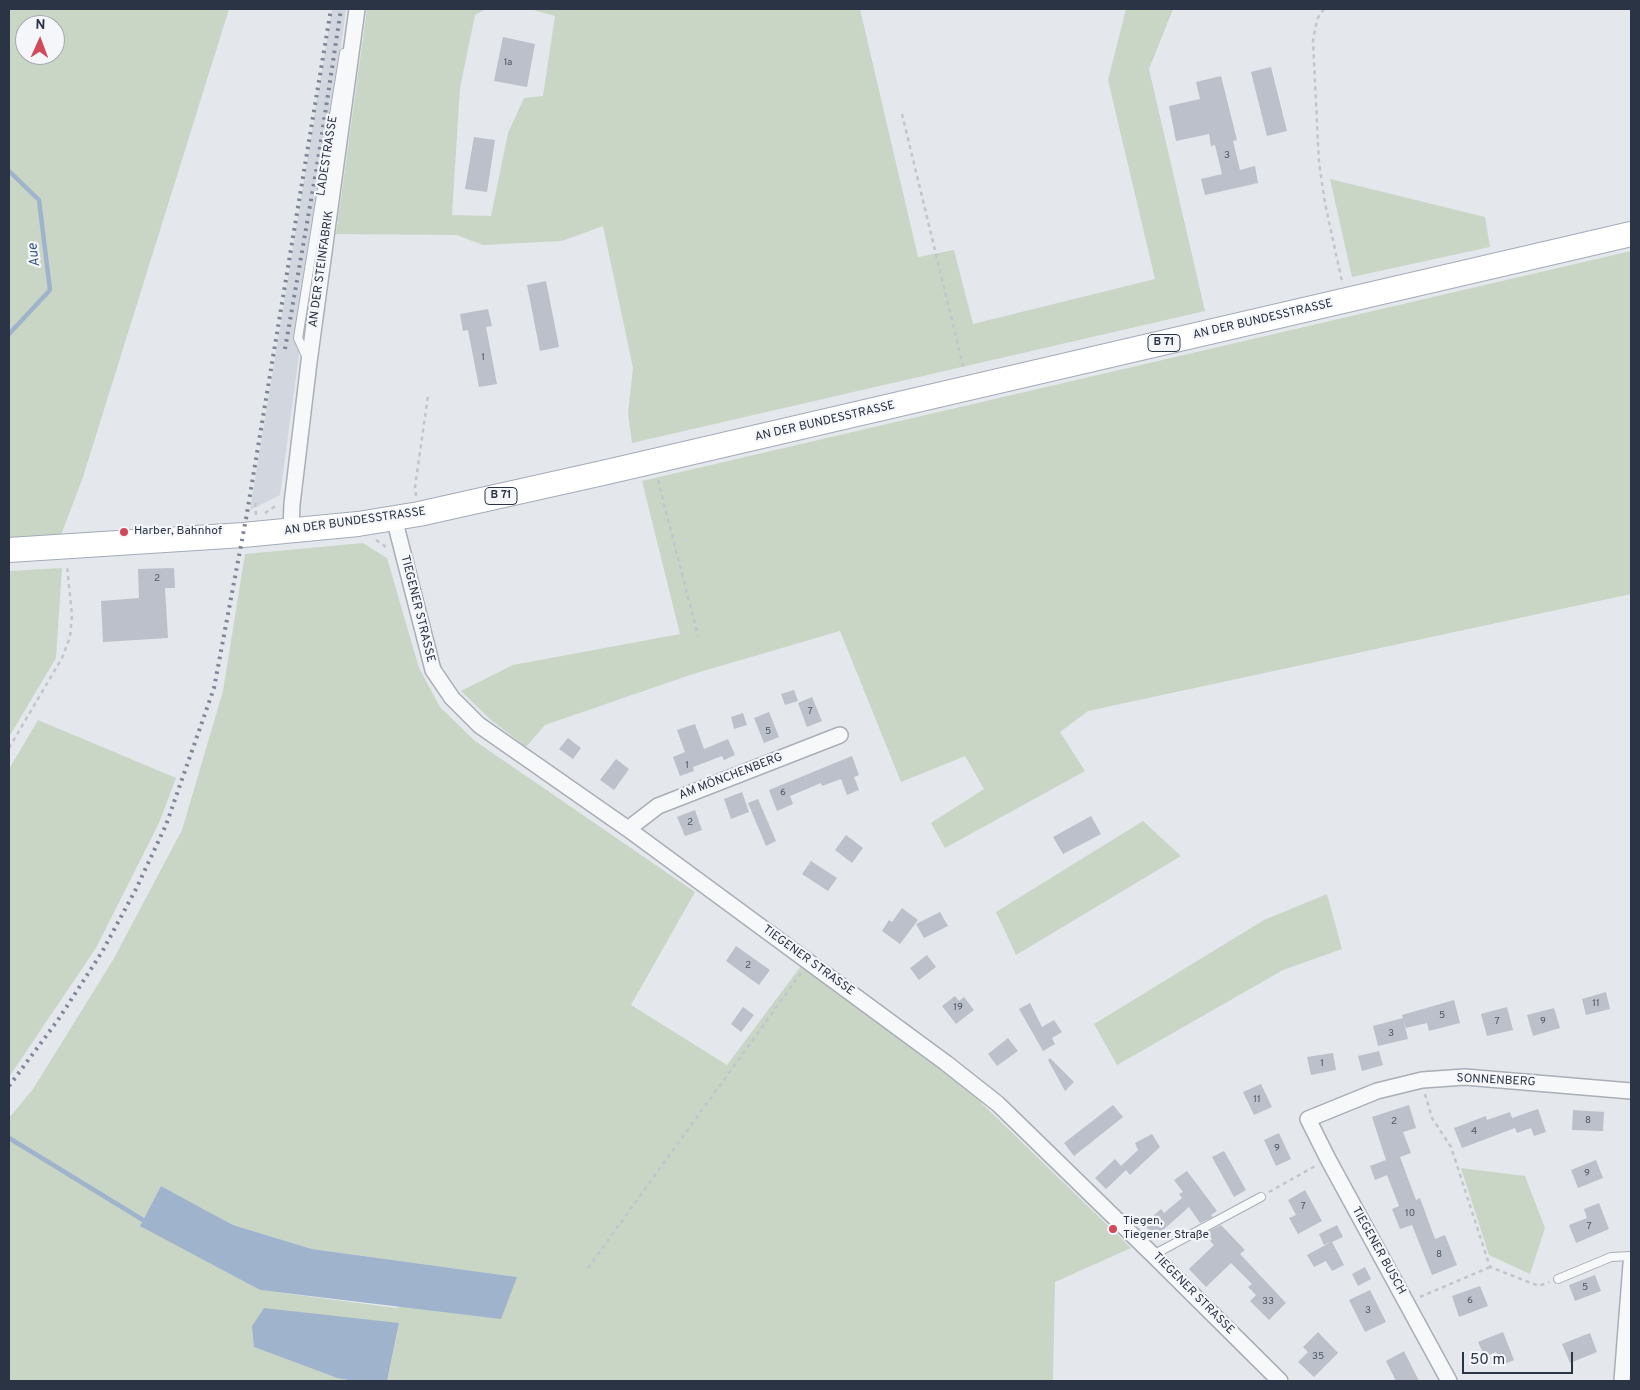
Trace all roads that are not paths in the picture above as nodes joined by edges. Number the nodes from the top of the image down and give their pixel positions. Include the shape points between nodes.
1 (357, 9) edge
2 (1631, 234) edge
3 (394, 518) junction
4 (291, 530) junction
5 (9, 550) edge
6 (840, 734) dead end
7 (628, 829) junction
8 (1631, 1091) edge
9 (1308, 1119) joint
10 (1262, 1197) road end
11 (1154, 1255) junction
12 (1631, 1256) edge
13 (1631, 1264) edge
14 (1558, 1279) road end
15 (1280, 1381) edge
16 (1448, 1381) edge
17 (1622, 1381) edge

1 - 4 street, AN DER STEINFABRIK via 309,362
2 - 3 main road, AN DER BUNDESSTRASSE / B 71 via 654,461
3 - 4 main road, AN DER BUNDESSTRASSE / B 71
3 - 7 street, TIEGENER STRASSE via 433,670 452,698 479,725
4 - 5 main road, AN DER BUNDESSTRASSE / B 71
6 - 7 street, AM MÖNCHENBERG via 658,806
7 - 11 street, TIEGENER STRASSE via 946,1062 998,1104
8 - 9 street, SONNENBERG via 1465,1077 1422,1080 1377,1091
9 - 16 street, TIEGENER BUSCH
10 - 11 lane
11 - 15 street, TIEGENER STRASSE
12 - 14 lane via 1611,1257
13 - 17 street

